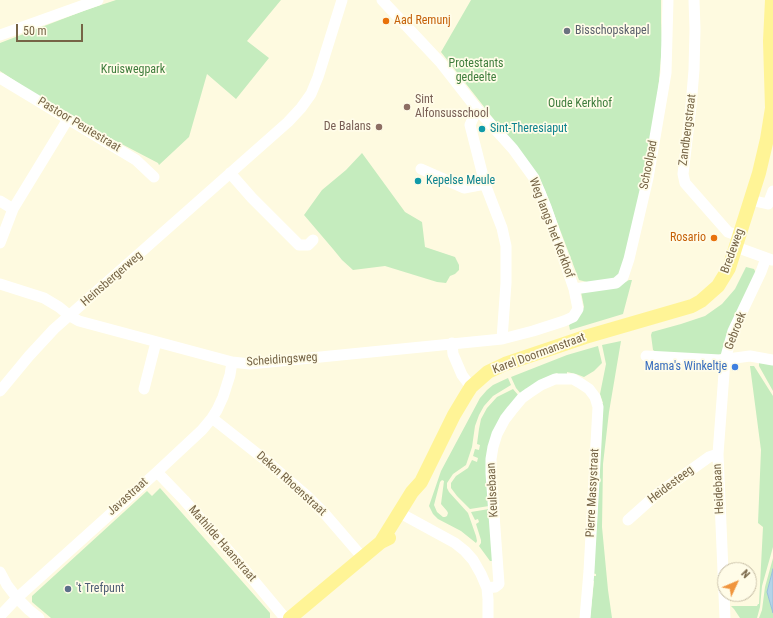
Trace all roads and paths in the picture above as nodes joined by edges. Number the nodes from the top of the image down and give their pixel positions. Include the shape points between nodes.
1 (98, 0) edge
2 (342, 0) edge
3 (382, 0) edge
4 (668, 0) edge
5 (694, 0) edge
6 (772, 0) edge
7 (0, 35) edge
8 (0, 78) edge
9 (772, 78) edge
10 (477, 109) junction
11 (772, 112) edge
12 (68, 119) junction
13 (421, 169) dead end
14 (230, 173) junction
15 (154, 177) dead end
16 (485, 184) junction
17 (773, 191) edge
18 (750, 200) junction
19 (0, 201) edge
20 (13, 209) junction
21 (313, 240) dead end
22 (738, 242) junction
23 (0, 243) edge
24 (770, 259) edge
25 (0, 284) edge
26 (574, 289) junction
27 (70, 316) junction
28 (573, 317) joint
29 (622, 326) joint
30 (502, 339) junction
31 (156, 342) junction
32 (452, 343) junction
33 (646, 356) dead end
34 (725, 360) junction
35 (773, 360) edge
36 (232, 362) junction
37 (572, 379) joint
38 (471, 387) junction
39 (0, 390) edge
40 (144, 390) dead end
41 (212, 418) junction
42 (718, 454) junction
43 (157, 472) junction
44 (404, 516) junction
45 (628, 520) dead end
46 (363, 558) junction
47 (0, 572) edge
48 (487, 588) junction
49 (17, 598) junction
50 (0, 616) edge
51 (39, 618) edge
52 (285, 618) edge
53 (290, 618) edge
54 (488, 618) edge
55 (585, 618) edge
56 (725, 618) edge

1 - 7 street
2 - 14 street, Heinsbergerweg via 311,94 288,122
3 - 10 street, Weg langs het Kerkhof via 441,62
4 - 26 street, Schoolpad via 666,73 648,178 629,259 623,277 616,283
5 - 22 street, Zandbergstraat via 694,70 682,174 686,184
6 - 9 main road, Bredeweg
8 - 12 street, Pastoor Peutestraat
9 - 11 main road, Bredeweg
10 - 16 street via 470,125
10 - 26 street, Weg langs het Kerkhof via 513,149 534,178
11 - 18 main road, Bredeweg via 759,173
12 - 15 street, Pastoor Peutestraat via 136,160
12 - 20 street
13 - 16 street via 464,188
14 - 21 street via 299,245 308,245
14 - 27 street, Heinsbergerweg
16 - 30 street via 506,246
17 - 18 street via 768,204
18 - 22 main road, Bredeweg
19 - 20 street
20 - 23 street
22 - 24 street, Zandbergstraat via 750,252
22 - 29 main road, Bredeweg via 729,268 718,286 701,302
24 - 34 street, Gebroek via 733,331
25 - 27 street, Scheidingsweg via 44,298
26 - 28 street, Weg langs het Kerkhof via 578,309
27 - 31 street, Scheidingsweg via 79,321
27 - 39 street, Heinsbergerweg via 54,329
28 - 30 street, Scheidingsweg
29 - 38 main road, Karel Doormanstraat via 497,367
30 - 32 street, Scheidingsweg
31 - 36 street, Scheidingsweg
31 - 40 street
32 - 36 street, Scheidingsweg via 250,364
32 - 38 street via 462,375
33 - 34 street
34 - 35 street, Gebroek via 750,356
34 - 42 street, Heidebaan
36 - 41 street, Javastraat via 223,397
37 - 48 street, Keulsebaan via 555,379 522,398 505,419 498,434 493,447 491,473 499,584
37 - 55 street, Pierre Massystraat via 589,389 598,407
38 - 44 main road, Karel Doormanstraat via 454,415 421,482 419,496
41 - 43 street, Javastraat
41 - 46 street, Deken Rhoenstraat via 307,496
42 - 45 street, Heidesteeg via 709,457 662,491
42 - 56 street, Heidebaan
43 - 49 street, Javastraat
43 - 52 street, Mathilde Haanstraat
44 - 46 main road, Karel Doormanstraat via 398,531
44 - 48 street via 465,551 473,560
46 - 53 main road, Karel Doormanstraat
47 - 49 street
48 - 54 street
49 - 50 street, Javastraat
49 - 51 street

